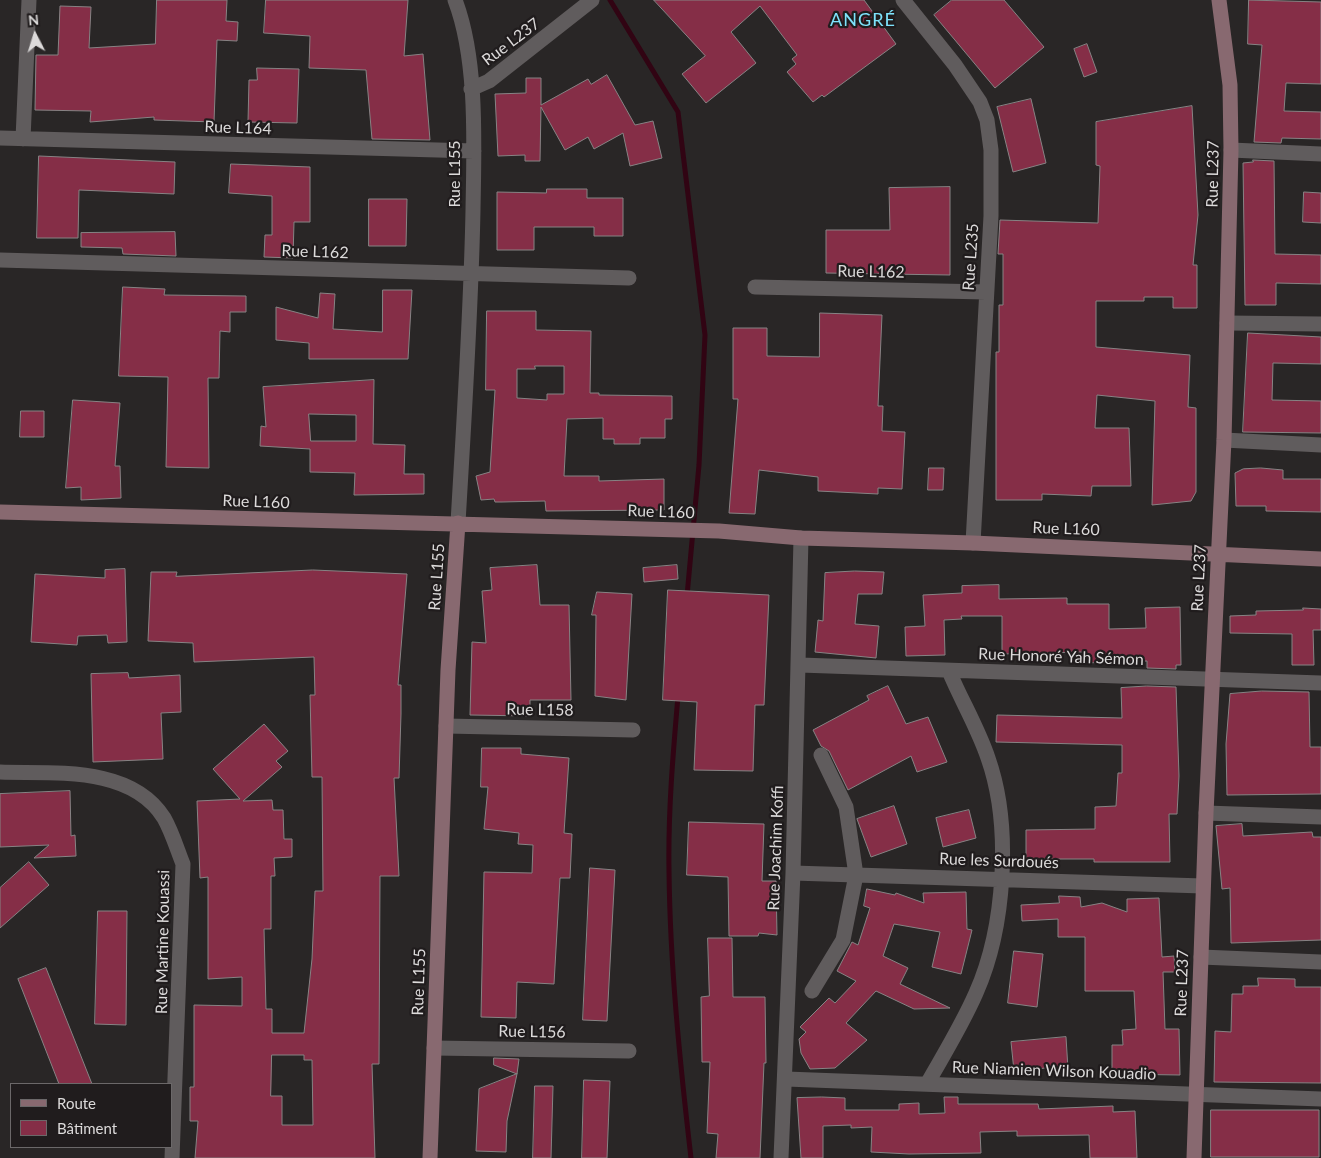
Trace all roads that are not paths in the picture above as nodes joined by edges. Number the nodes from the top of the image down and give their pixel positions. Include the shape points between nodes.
1 (30, 0) edge
2 (455, 0) edge
3 (592, 0) edge
4 (903, 0) edge
5 (1218, 0) edge
6 (471, 89) junction
7 (0, 138) edge
8 (23, 139) junction
9 (1231, 150) junction
10 (474, 152) junction
11 (1321, 154) edge
12 (0, 260) edge
13 (472, 275) junction
14 (629, 278) dead end
15 (755, 287) dead end
16 (986, 292) junction
17 (1228, 323) junction
18 (1321, 324) edge
19 (1224, 440) junction
20 (1321, 445) edge
21 (0, 512) edge
22 (458, 523) junction
23 (802, 538) junction
24 (973, 543) junction
25 (1218, 553) junction
26 (1321, 558) edge
27 (800, 665) junction
28 (949, 671) junction
29 (1212, 679) junction
30 (1321, 682) edge
31 (446, 726) junction
32 (633, 730) dead end
33 (821, 755) dead end
34 (0, 772) edge
35 (1206, 813) junction
36 (1321, 817) edge
37 (793, 873) junction
38 (856, 875) junction
39 (1002, 879) junction
40 (1203, 886) junction
41 (1201, 957) junction
42 (1321, 962) edge
43 (812, 991) dead end
44 (434, 1048) junction
45 (629, 1051) dead end
46 (786, 1079) junction
47 (927, 1084) junction
48 (1196, 1094) junction
49 (1321, 1099) edge
50 (172, 1158) edge
51 (430, 1158) edge
52 (781, 1158) edge
53 (1194, 1158) edge

1 - 8 street
2 - 6 street, Rue L155 via 467,44
3 - 6 street, Rue L237 via 489,81
4 - 16 street, Rue L235 via 955,65 980,102 987,120 991,150 991,216
5 - 9 street, Rue L237 via 1230,85
6 - 10 street, Rue L155
7 - 8 street, Rue L164
8 - 10 street, Rue L164
9 - 11 street
9 - 17 street, Rue L237
10 - 13 street, Rue L155
12 - 13 street, Rue L162
13 - 14 street, Rue L162
13 - 22 street, Rue L155
15 - 16 street, Rue L162
16 - 24 street, Rue L235
17 - 18 street
17 - 19 street, Rue L237
19 - 20 street
19 - 25 street, Rue L237
21 - 22 street, Rue L160
22 - 23 street, Rue L160 via 719,531
22 - 31 street, Rue L155
23 - 24 street, Rue L160
23 - 27 street, Rue Joachim Koffi
24 - 25 street, Rue L160
25 - 26 street, Rue L160
25 - 29 street, Rue L237
27 - 28 street, Rue Honoré Yah Sémon
27 - 37 street, Rue Joachim Koffi
28 - 29 street, Rue Honoré Yah Sémon
28 - 39 street via 988,756 995,780 1003,837
29 - 30 street, Rue Honoré Yah Sémon
29 - 35 street, Rue L237
31 - 32 street, Rue L158
31 - 44 street, Rue L155
33 - 38 street via 846,807
34 - 50 street, Rue Martine Kouassi via 86,775 122,785 145,796 163,817 174,840 183,864
35 - 36 street
35 - 40 street, Rue L237
37 - 38 street, Rue les Surdoués
37 - 46 street, Rue Joachim Koffi
38 - 39 street, Rue les Surdoués
38 - 43 street via 843,940
39 - 40 street, Rue les Surdoués
39 - 47 street via 989,953 977,992
40 - 41 street, Rue L237
41 - 42 street
41 - 48 street, Rue L237
44 - 45 street, Rue L156
44 - 51 street, Rue L155
46 - 47 street, Rue Niamien Wilson Kouadio
46 - 52 street, Rue Joachim Koffi
47 - 48 street, Rue Niamien Wilson Kouadio
48 - 49 street, Rue Niamien Wilson Kouadio
48 - 53 street, Rue L237

